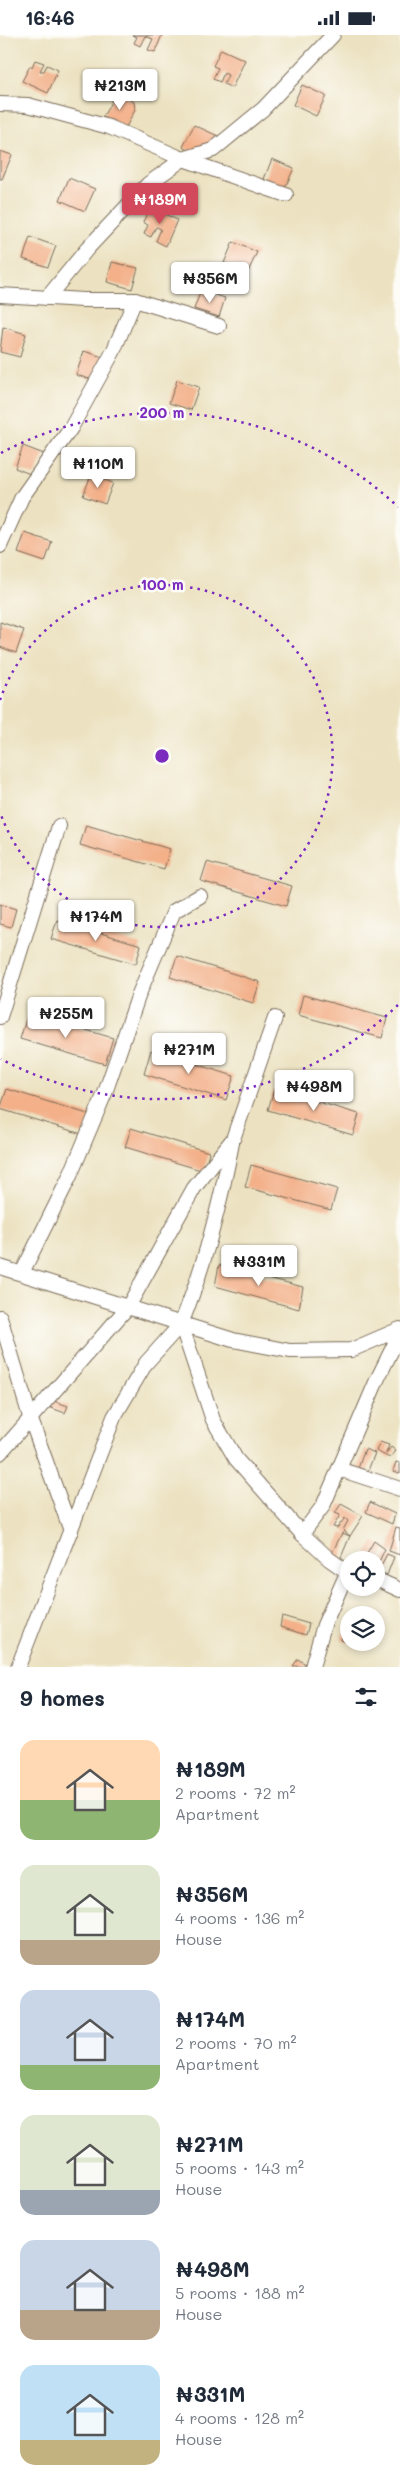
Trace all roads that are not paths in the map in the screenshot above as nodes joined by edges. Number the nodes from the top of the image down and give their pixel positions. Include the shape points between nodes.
1 (334, 35) edge
2 (0, 104) edge
3 (182, 159) junction
4 (286, 195) dead end
5 (0, 295) edge
6 (47, 298) junction
7 (135, 300) junction
8 (219, 327) dead end
9 (0, 546) edge
10 (59, 826) dead end
11 (200, 896) dead end
12 (5, 979) edge
13 (0, 1017) edge
14 (275, 1018) dead end
15 (233, 1139) junction
16 (0, 1267) edge
17 (22, 1273) junction
18 (128, 1307) junction
19 (0, 1317) edge
20 (180, 1324) junction
21 (400, 1329) edge
22 (400, 1333) edge
23 (30, 1417) junction
24 (0, 1453) edge
25 (339, 1469) junction
26 (400, 1489) edge
27 (71, 1531) junction
28 (302, 1534) junction
29 (340, 1566) edge
30 (385, 1583) edge
31 (340, 1590) edge
32 (400, 1590) edge
33 (18, 1667) edge
34 (312, 1667) edge

1 - 3 street via 263,109 212,150
2 - 3 street via 28,105 109,127
3 - 4 street
3 - 6 street via 148,184 87,249
5 - 6 street
6 - 7 street
7 - 8 street
7 - 9 street via 113,352 71,428 22,497
10 - 12 street
11 - 17 street via 174,911 139,994 105,1093 70,1176
12 - 13 street
14 - 15 street
15 - 18 street via 194,1189
15 - 20 street via 219,1210 197,1284
16 - 17 street
17 - 18 street
18 - 20 street
18 - 23 street
19 - 23 street
20 - 21 street via 234,1340 290,1351 350,1350
20 - 27 street via 146,1363 114,1417
20 - 28 street via 213,1420 236,1459
22 - 25 street
23 - 24 street
23 - 27 street
25 - 26 street
25 - 28 street via 323,1506
27 - 33 street
28 - 29 street
30 - 32 street
31 - 34 street via 324,1625

